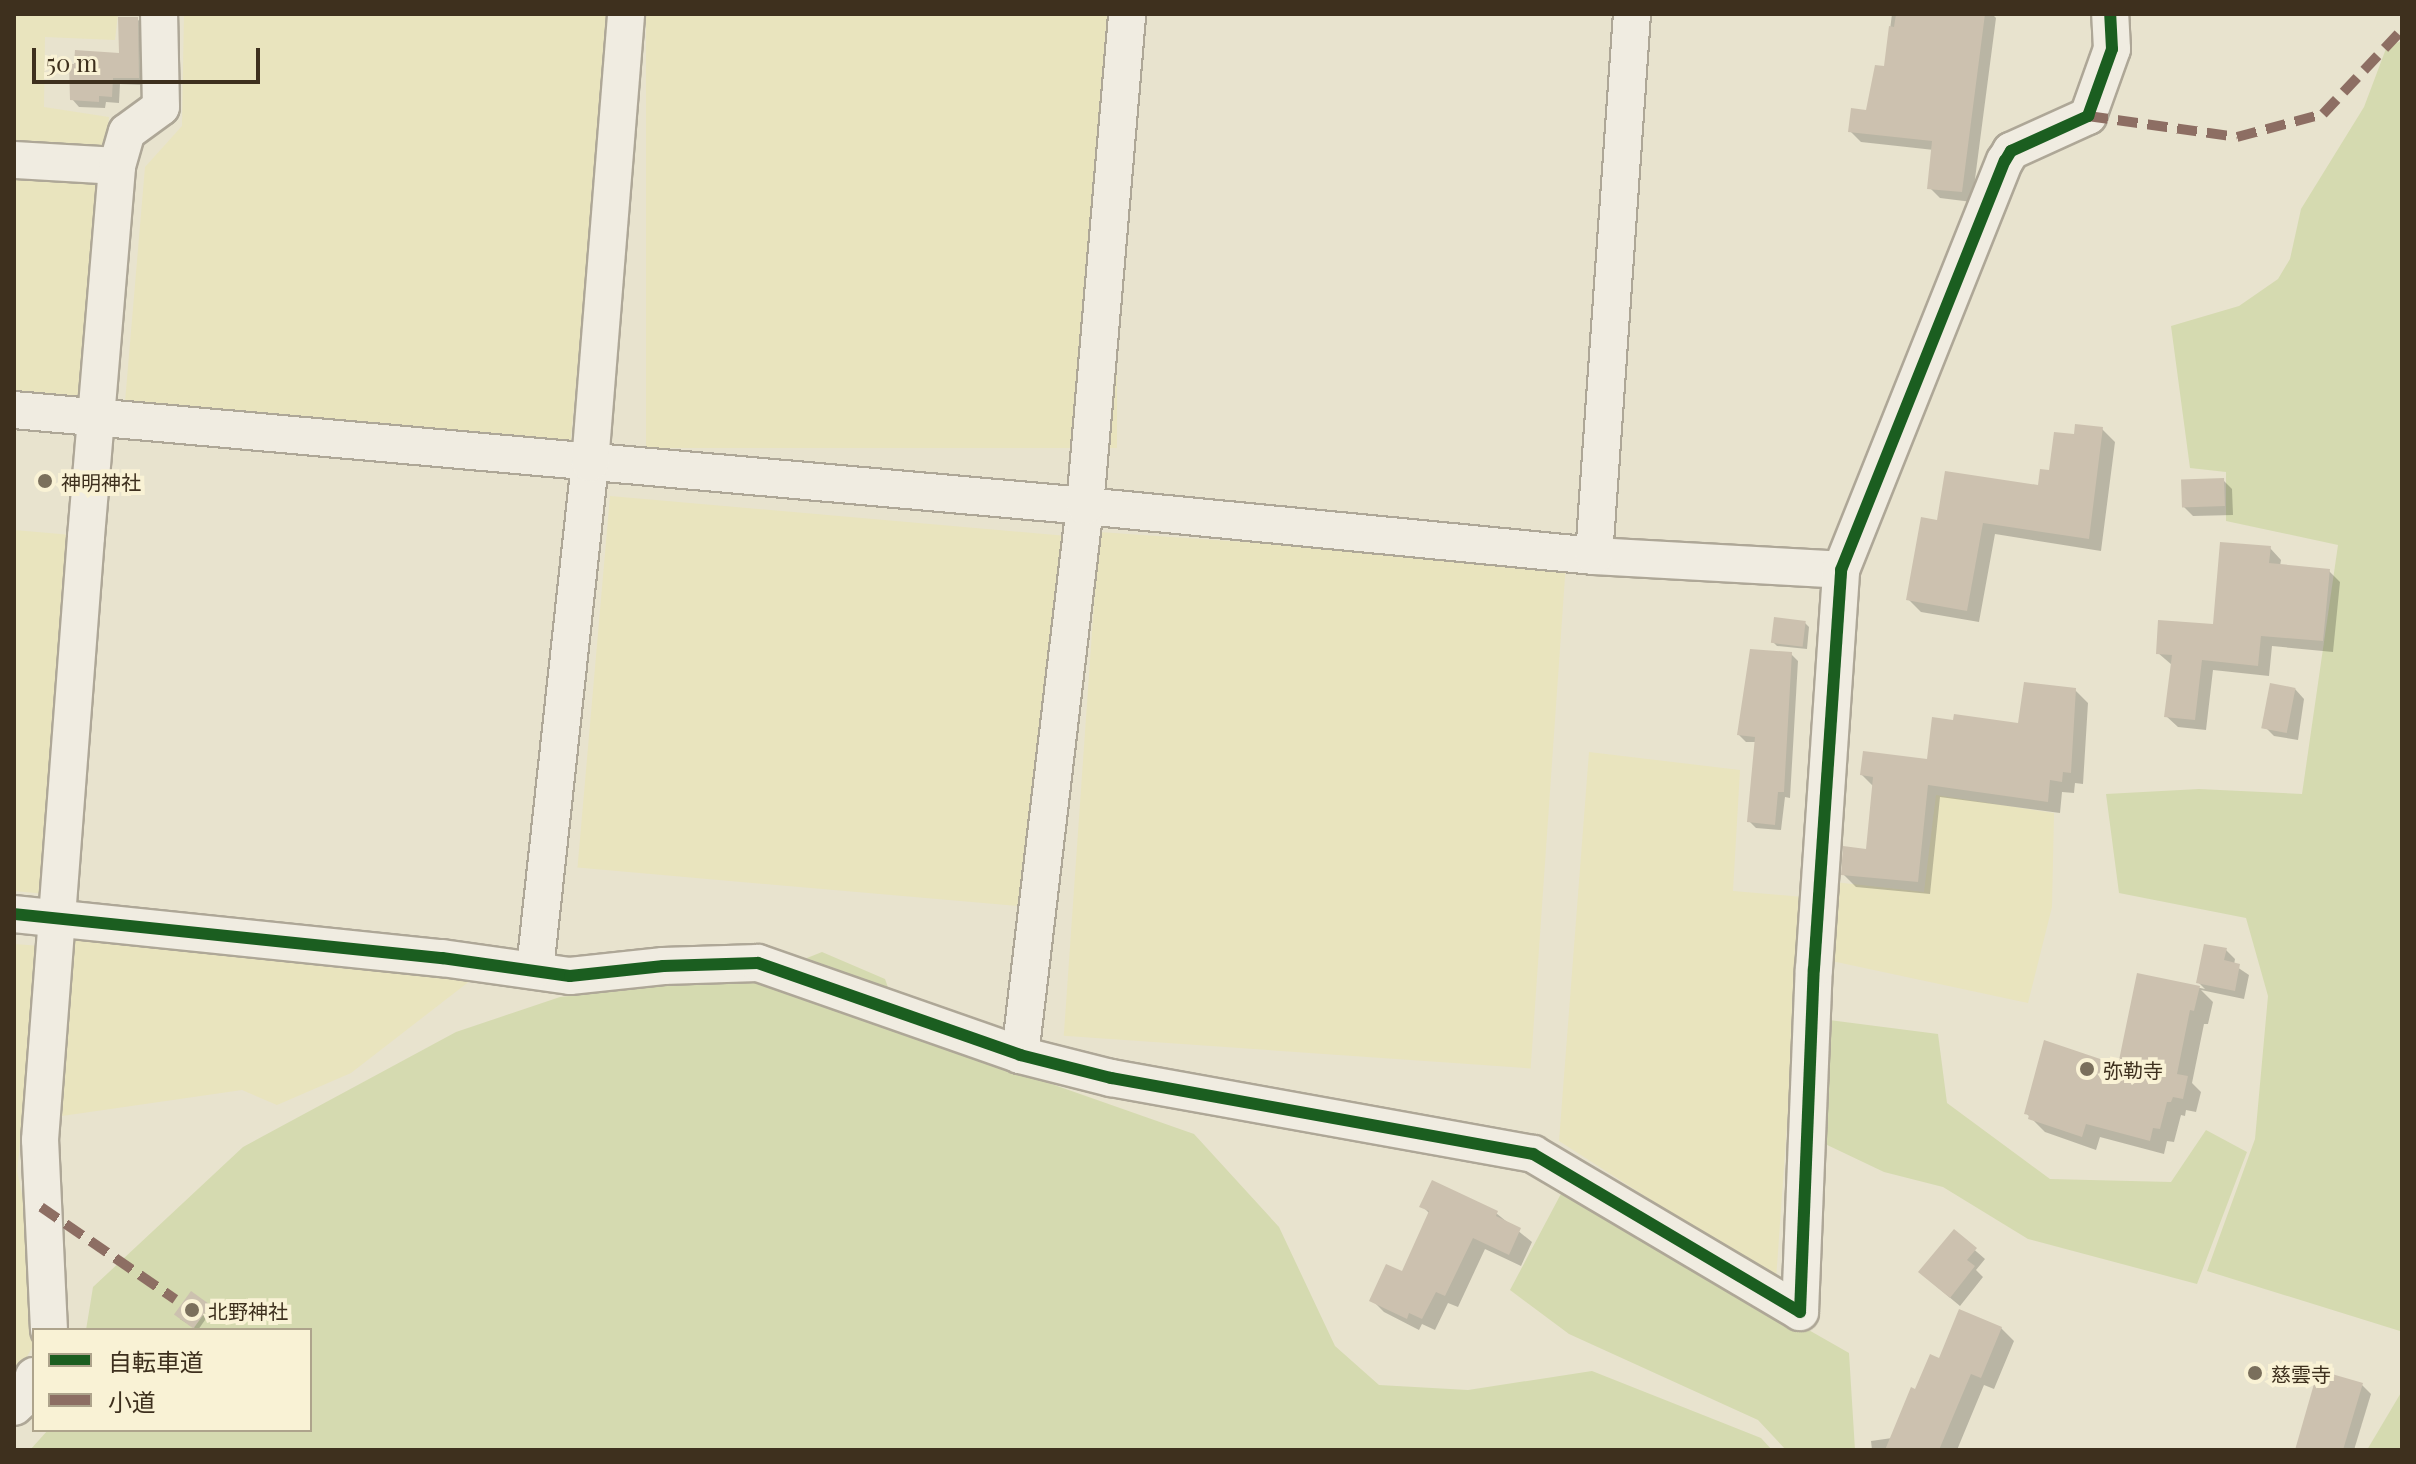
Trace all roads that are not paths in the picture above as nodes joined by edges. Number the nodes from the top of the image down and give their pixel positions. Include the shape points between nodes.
1 (159, 14) edge
2 (626, 14) edge
3 (1127, 14) edge
4 (1632, 14) edge
5 (2110, 14) edge
6 (14, 160) edge
7 (117, 166) junction
8 (14, 410) edge
9 (98, 417) junction
10 (590, 463) junction
11 (1085, 506) junction
12 (1594, 556) junction
13 (1841, 570) junction
14 (14, 914) edge
15 (57, 917) junction
16 (535, 969) junction
17 (1020, 1055) junction
18 (49, 1328) edge
19 (32, 1382) edge
20 (14, 1407) edge

1 - 7 street via 161,107 127,132
2 - 10 street
3 - 11 street
4 - 12 street
5 - 13 street via 2112,49 2088,116 2011,151 2005,161
6 - 7 street
7 - 9 street
8 - 9 street
9 - 10 street
9 - 15 street
10 - 11 street
10 - 16 street
11 - 12 street
11 - 17 street
12 - 13 street
13 - 17 street via 1814,969 1800,1312 1533,1154 1111,1078
14 - 15 street
15 - 16 street
15 - 18 street via 40,1140
16 - 17 street via 570,976 758,963
19 - 20 street

